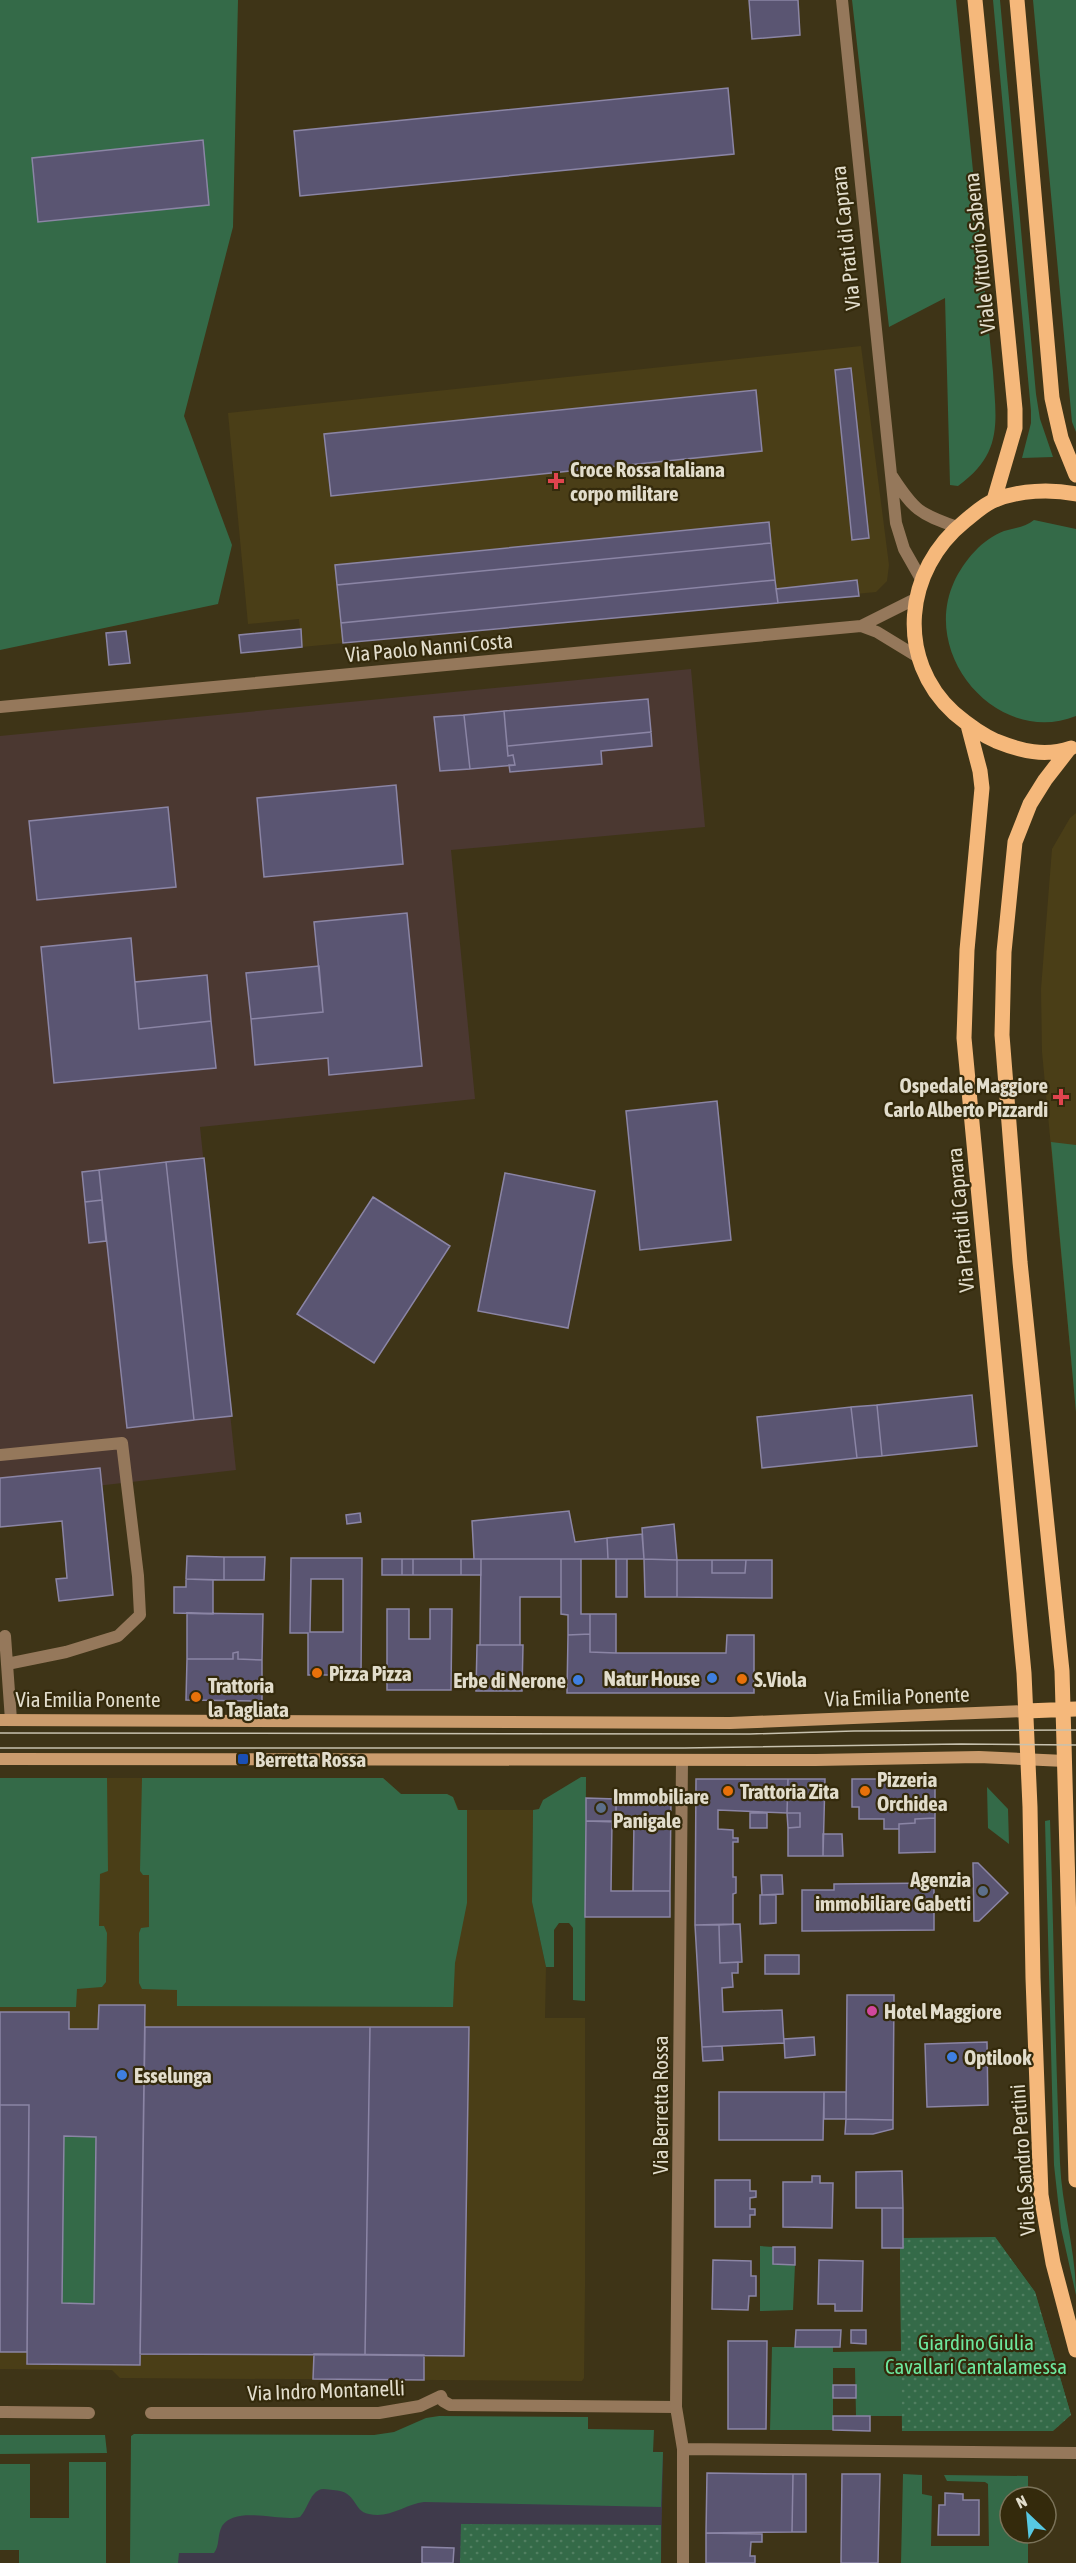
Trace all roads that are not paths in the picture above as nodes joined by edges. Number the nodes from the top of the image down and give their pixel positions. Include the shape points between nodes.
1 (842, 0) edge
2 (975, 0) edge
3 (1017, 0) edge
4 (890, 472) junction
5 (1076, 475) edge
6 (1076, 494) edge
7 (994, 500) junction
8 (957, 527) junction
9 (921, 579) junction
10 (917, 598) junction
11 (861, 626) junction
12 (918, 657) junction
13 (0, 707) edge
14 (968, 725) junction
15 (1073, 747) edge
16 (0, 1455) edge
17 (5, 1636) dead end
18 (7, 1664) junction
19 (1070, 1709) edge
20 (1026, 1711) junction
21 (5, 1720) edge
22 (1028, 1758) junction
23 (0, 1759) edge
24 (682, 1760) junction
25 (1071, 1762) edge
26 (1076, 2180) edge
27 (1076, 2350) edge
28 (676, 2407) junction
29 (3, 2412) edge
30 (89, 2413) dead end
31 (151, 2413) dead end
32 (683, 2450) junction
33 (1076, 2453) edge
34 (683, 2563) edge

1 - 4 street, Via Prati di Caprara
2 - 7 main road, Viale Vittorio Sabena via 1016,409 1015,428
3 - 5 main road via 1052,398 1061,438
4 - 8 street, Via Prati di Caprara via 913,507
4 - 9 street, Via Prati di Caprara via 896,523 904,549
6 - 7 main road via 1032,492
7 - 8 main road
8 - 9 main road via 936,549
9 - 10 main road
10 - 11 street, Via Paolo Nanni Costa
10 - 12 main road via 914,611
11 - 12 street
11 - 13 street, Via Paolo Nanni Costa
12 - 14 main road via 928,681
14 - 15 main road via 988,738 1032,753 1053,753
14 - 20 main road, Via Prati di Caprara via 982,788 967,950 964,1038
15 - 19 main road via 1030,804 1014,842 1004,952 1002,1035 1020,1262 1062,1671
16 - 18 street via 122,1443 140,1615 118,1636
17 - 18 street
18 - 21 street
19 - 20 main road, Via Emilia Ponente
19 - 25 main road
20 - 21 main road, Via Emilia Ponente via 730,1723
20 - 22 main road, Viale Sandro Pertini
22 - 24 main road
22 - 25 main road
22 - 27 main road, Viale Sandro Pertini via 1041,2195 1053,2263
23 - 24 main road
24 - 28 street, Via Berretta Rossa
25 - 26 main road
28 - 31 street, Via Indro Montanelli via 450,2405 441,2396 420,2406 379,2413
28 - 32 street, Via Berretta Rossa
29 - 30 street
32 - 33 street
32 - 34 street, Via Berretta Rossa

